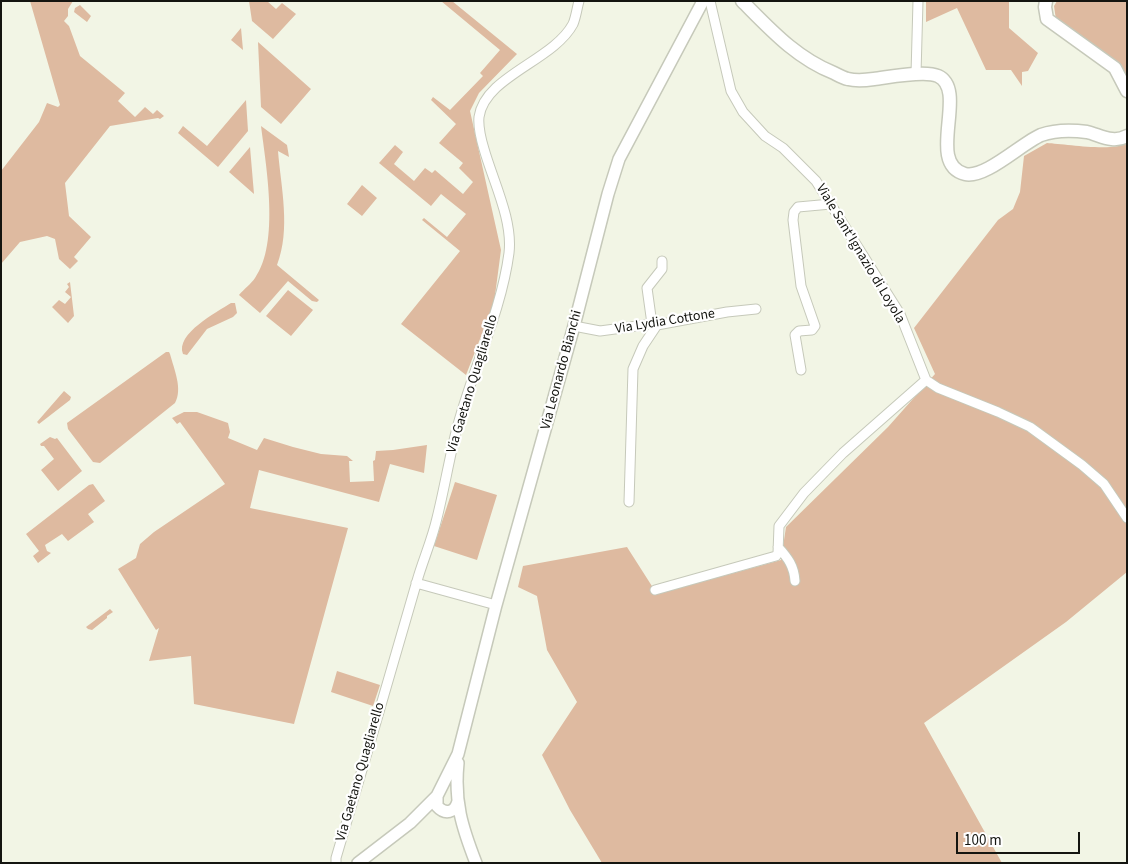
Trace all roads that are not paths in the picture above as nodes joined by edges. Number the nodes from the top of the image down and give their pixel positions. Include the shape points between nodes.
1 (579, 1) edge
2 (703, 1) edge
3 (710, 1) edge
4 (742, 1) edge
5 (918, 1) edge
6 (1046, 1) edge
7 (916, 74) junction
8 (1127, 91) edge
9 (1127, 136) edge
10 (831, 204) junction
11 (662, 261) dead end
12 (756, 309) dead end
13 (654, 325) junction
14 (574, 326) junction
15 (801, 370) dead end
16 (926, 380) junction
17 (629, 502) dead end
18 (1127, 518) edge
19 (778, 547) junction
20 (794, 581) dead end
21 (416, 583) junction
22 (655, 590) dead end
23 (496, 605) junction
24 (458, 754) junction
25 (438, 795) junction
26 (457, 799) junction
27 (444, 811) junction
28 (410, 823) junction
29 (464, 831) junction
30 (335, 861) edge
31 (358, 863) edge
32 (476, 863) edge

1 - 21 street, Via Gaetano Quagliarello via 573,23 557,44 504,79 483,104 479,118 480,136 508,230 509,251 499,300 463,406 437,520
2 - 14 street, Via Leonardo Bianchi via 619,159
3 - 10 street, Viale Sant'Ignazio di Loyola via 735,101 766,136 816,181
4 - 7 main road via 798,54 848,79
5 - 7 street
6 - 8 main road via 1047,19 1115,68
7 - 9 main road via 938,76 949,88 948,153 953,166 964,174 978,174 1042,135 1060,131 1087,132 1117,140
10 - 15 street via 798,207 794,212 801,286 816,326 795,335
10 - 16 street, Viale Sant'Ignazio di Loyola via 900,314
11 - 13 street via 662,269 646,288
12 - 13 street, Via Lydia Cottone
13 - 14 street, Via Lydia Cottone via 600,331
13 - 17 street via 633,369
14 - 23 street, Via Leonardo Bianchi
16 - 18 street via 1030,427 1104,484
16 - 19 street via 843,453 804,493 779,526
19 - 20 street via 789,559
19 - 22 street via 776,556
21 - 23 street
21 - 30 street, Via Gaetano Quagliarello
23 - 24 street, Via Leonardo Bianchi
24 - 25 street, Via Leonardo Bianchi
24 - 26 street, Via Leonardo Bianchi
25 - 26 street via 449,790
25 - 27 street via 436,804
25 - 28 street, Via Leonardo Bianchi
26 - 27 street via 454,809
26 - 29 street, Via Leonardo Bianchi
27 - 28 street
27 - 29 street
28 - 31 street
29 - 32 street

